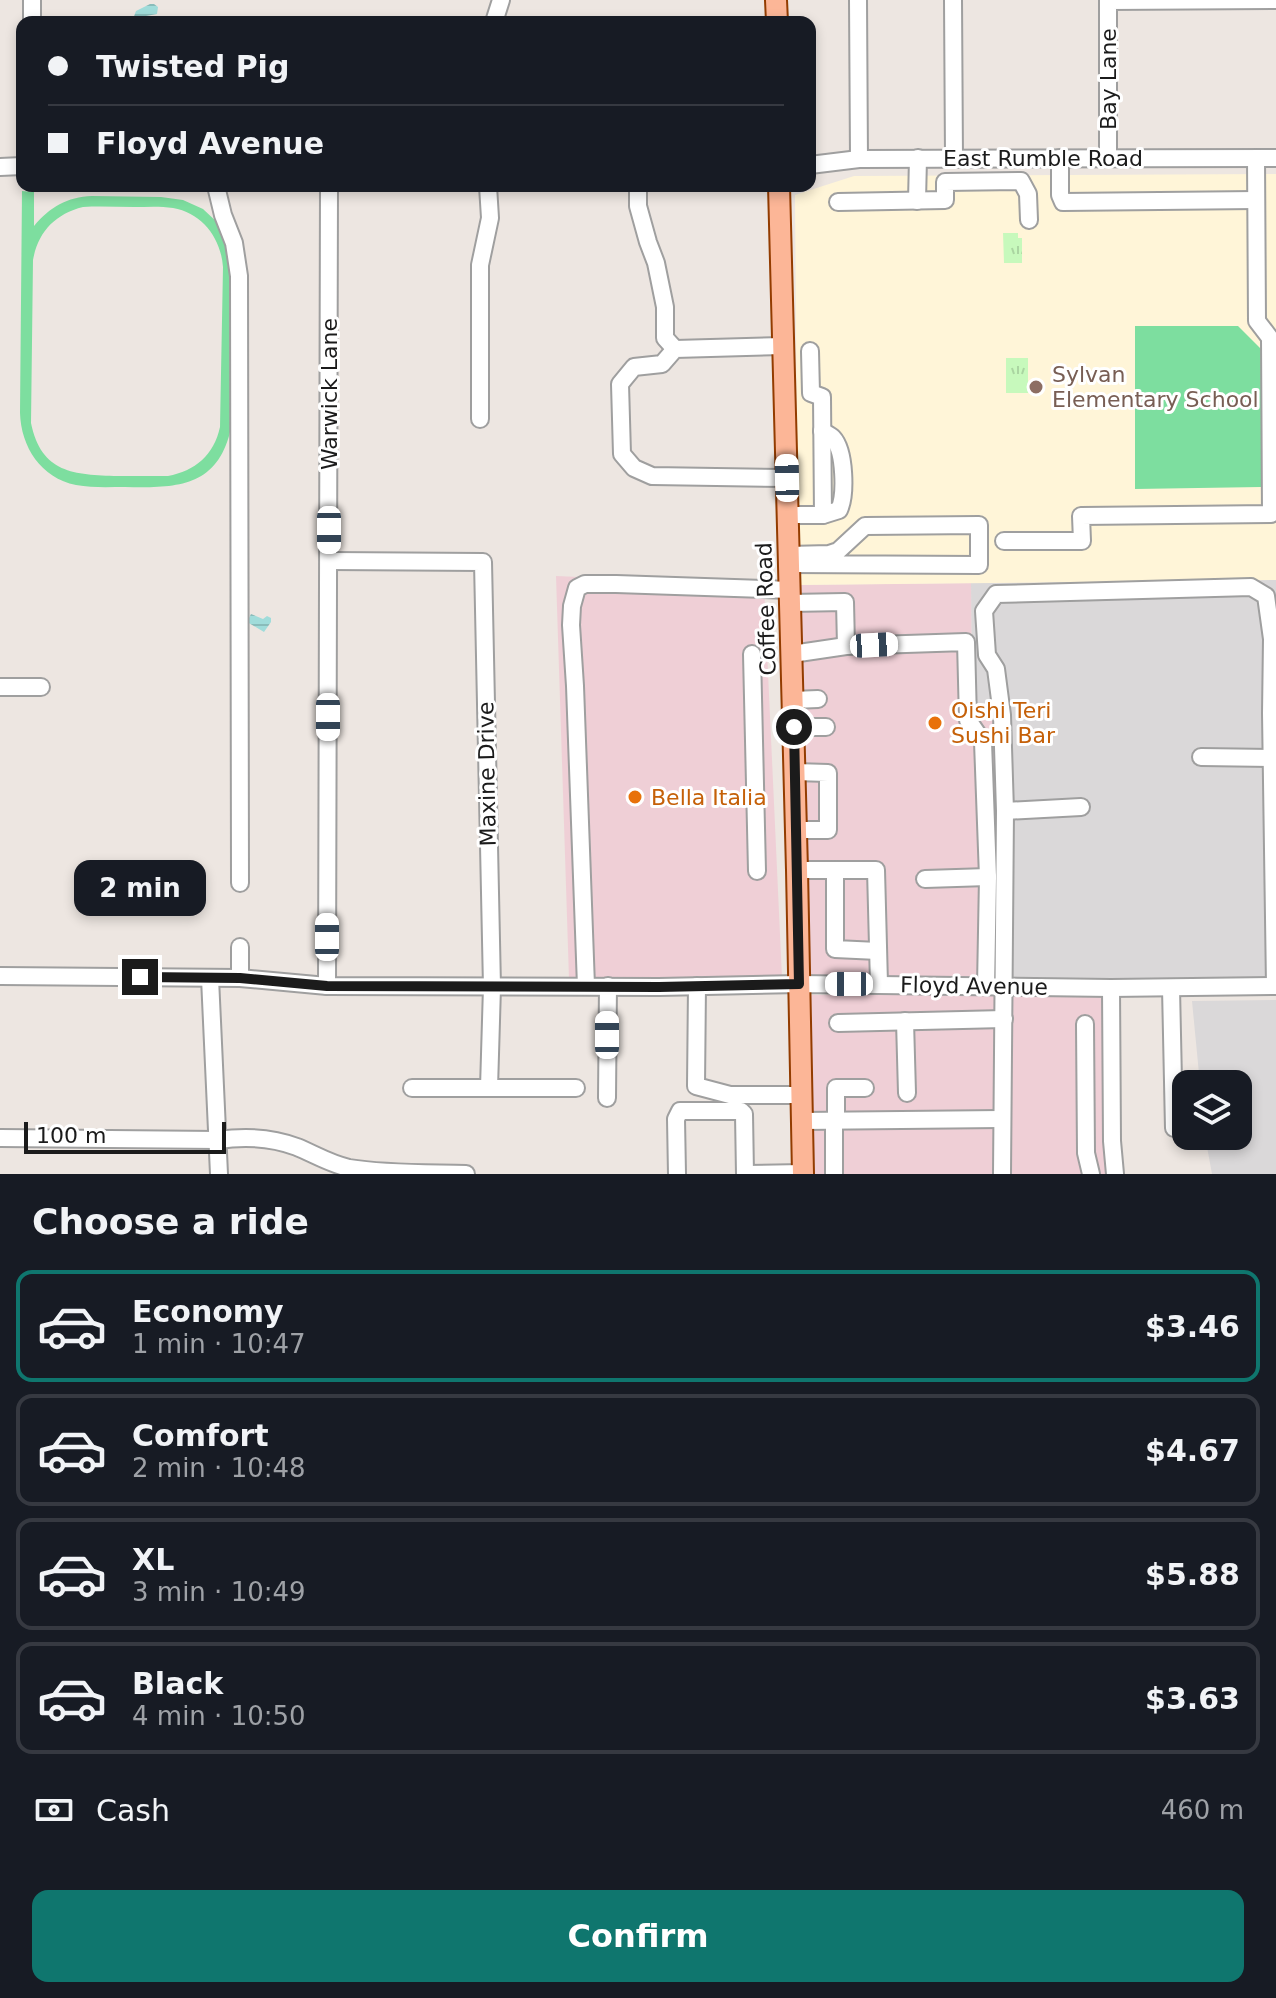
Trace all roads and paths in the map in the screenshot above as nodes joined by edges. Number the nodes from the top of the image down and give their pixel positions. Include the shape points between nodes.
1 (858, 0) edge
2 (953, 0) edge
3 (1276, 0) edge
4 (1108, 1) edge
5 (918, 158) junction
6 (954, 158) junction
7 (1019, 158) junction
8 (1060, 158) junction
9 (1108, 158) junction
10 (1256, 158) junction
11 (1276, 158) edge
12 (859, 159) junction
13 (816, 164) edge
14 (1021, 181) junction
15 (217, 192) edge
16 (329, 192) edge
17 (488, 192) edge
18 (638, 192) edge
19 (779, 192) edge
20 (1256, 200) junction
21 (917, 201) junction
22 (838, 202) dead end
23 (1029, 220) dead end
24 (783, 346) junction
25 (675, 349) junction
26 (810, 351) dead end
27 (480, 419) dead end
28 (787, 478) junction
29 (788, 515) junction
30 (1004, 541) dead end
31 (789, 560) junction
32 (329, 561) junction
33 (790, 597) junction
34 (846, 646) junction
35 (752, 654) dead end
36 (792, 654) junction
37 (0, 687) edge
38 (41, 687) dead end
39 (818, 699) dead end
40 (793, 700) junction
41 (794, 727) junction
42 (826, 727) dead end
43 (1201, 757) dead end
44 (1271, 758) junction
45 (795, 772) junction
46 (1081, 807) dead end
47 (1005, 811) junction
48 (796, 830) junction
49 (797, 870) junction
50 (835, 870) junction
51 (757, 871) dead end
52 (988, 877) junction
53 (925, 879) dead end
54 (240, 883) dead end
55 (240, 947) dead end
56 (878, 951) junction
57 (0, 976) edge
58 (210, 978) junction
59 (240, 978) junction
60 (799, 984) junction
61 (879, 984) junction
62 (327, 986) junction
63 (586, 986) junction
64 (608, 986) junction
65 (697, 986) junction
66 (986, 986) junction
67 (1004, 986) junction
68 (1276, 986) edge
69 (492, 987) junction
70 (1111, 988) junction
71 (1171, 988) junction
72 (1004, 1019) junction
73 (905, 1021) junction
74 (838, 1023) dead end
75 (1085, 1024) dead end
76 (1173, 1070) edge
77 (412, 1088) dead end
78 (489, 1088) junction
79 (576, 1088) dead end
80 (865, 1088) dead end
81 (907, 1093) dead end
82 (802, 1095) junction
83 (607, 1098) dead end
84 (1001, 1119) junction
85 (802, 1121) junction
86 (835, 1121) junction
87 (0, 1138) edge
88 (218, 1140) junction
89 (219, 1174) edge
90 (466, 1174) edge
91 (677, 1174) edge
92 (745, 1174) edge
93 (803, 1174) edge
94 (834, 1174) edge
95 (1002, 1174) edge
96 (1091, 1174) edge
97 (1115, 1174) edge

1 - 12 street
2 - 6 street
3 - 4 street
4 - 9 street, Bay Lane
5 - 6 street, East Rumble Road
5 - 12 street, East Rumble Road
5 - 21 street
6 - 7 street, East Rumble Road
7 - 8 street, East Rumble Road
7 - 14 street
8 - 9 street, East Rumble Road
8 - 20 street via 1063,202
9 - 10 street, East Rumble Road
10 - 11 street, East Rumble Road
10 - 20 street
12 - 13 street, East Rumble Road
14 - 21 street via 945,182 945,200
14 - 23 street via 1028,194
15 - 54 street via 239,276
16 - 32 street, Warwick Lane
17 - 27 street via 490,218 480,265
18 - 25 street via 665,307 665,338
19 - 24 main road, Coffee Road
20 - 30 street via 1257,321 1270,338 1271,514 1081,516 1082,541
21 - 22 street
24 - 25 street
24 - 28 main road, Coffee Road
25 - 28 street via 662,364 634,367 620,384 622,454 634,468 652,476
26 - 29 street via 811,393 822,397 822,431 835,439 842,459 843,501 839,510 823,515
28 - 29 main road, Coffee Road
29 - 31 main road, Coffee Road
31 - 31 street via 838,551 865,526 979,525 979,565
31 - 33 main road, Coffee Road
32 - 62 street, Warwick Lane
32 - 69 street, Maxine Drive via 483,562
33 - 34 street via 845,602
33 - 36 main road, Coffee Road
33 - 63 street via 616,584 577,588 571,625
34 - 36 street
34 - 52 street via 966,642 968,720 983,742
35 - 51 street
36 - 40 main road, Coffee Road
37 - 38 street
39 - 40 street
40 - 41 main road, Coffee Road
41 - 42 street
41 - 45 main road, Coffee Road
43 - 44 street
44 - 47 street via 1272,639 1266,596 1251,587 996,594 984,611 987,655 996,669 1001,700
44 - 68 street
45 - 48 main road, Coffee Road
45 - 48 street via 828,773 828,830
46 - 47 street
47 - 67 street
48 - 49 main road, Coffee Road
49 - 50 street
49 - 60 main road, Coffee Road
50 - 56 street via 876,870
50 - 56 street via 835,949
52 - 53 street
52 - 66 street
55 - 59 street
56 - 61 street
57 - 58 street, Floyd Avenue
58 - 59 street, Floyd Avenue
58 - 88 street
59 - 62 street, Floyd Avenue
60 - 61 street, Floyd Avenue
60 - 65 street, Floyd Avenue
60 - 82 main road, Coffee Road
61 - 66 street, Floyd Avenue
62 - 69 street, Floyd Avenue
63 - 64 street, Floyd Avenue
63 - 69 street, Floyd Avenue
64 - 65 street, Floyd Avenue
64 - 83 street
65 - 82 street via 696,1086 730,1095
66 - 67 street, Floyd Avenue
67 - 70 street, Floyd Avenue
67 - 72 street
68 - 71 street, Floyd Avenue
69 - 78 street, Maxine Drive
70 - 71 street, Floyd Avenue
70 - 97 street
71 - 76 street
72 - 73 street
72 - 84 street
73 - 74 street
73 - 81 street
75 - 96 street via 1086,1153
77 - 78 street
78 - 79 street
80 - 86 street via 836,1088
82 - 85 main road, Coffee Road
84 - 86 street
84 - 95 street
85 - 86 street
85 - 93 main road, Coffee Road
86 - 94 street
87 - 88 street
88 - 89 street
88 - 90 street via 277,1141 371,1172
91 - 92 street via 680,1111 741,1111
92 - 93 street

